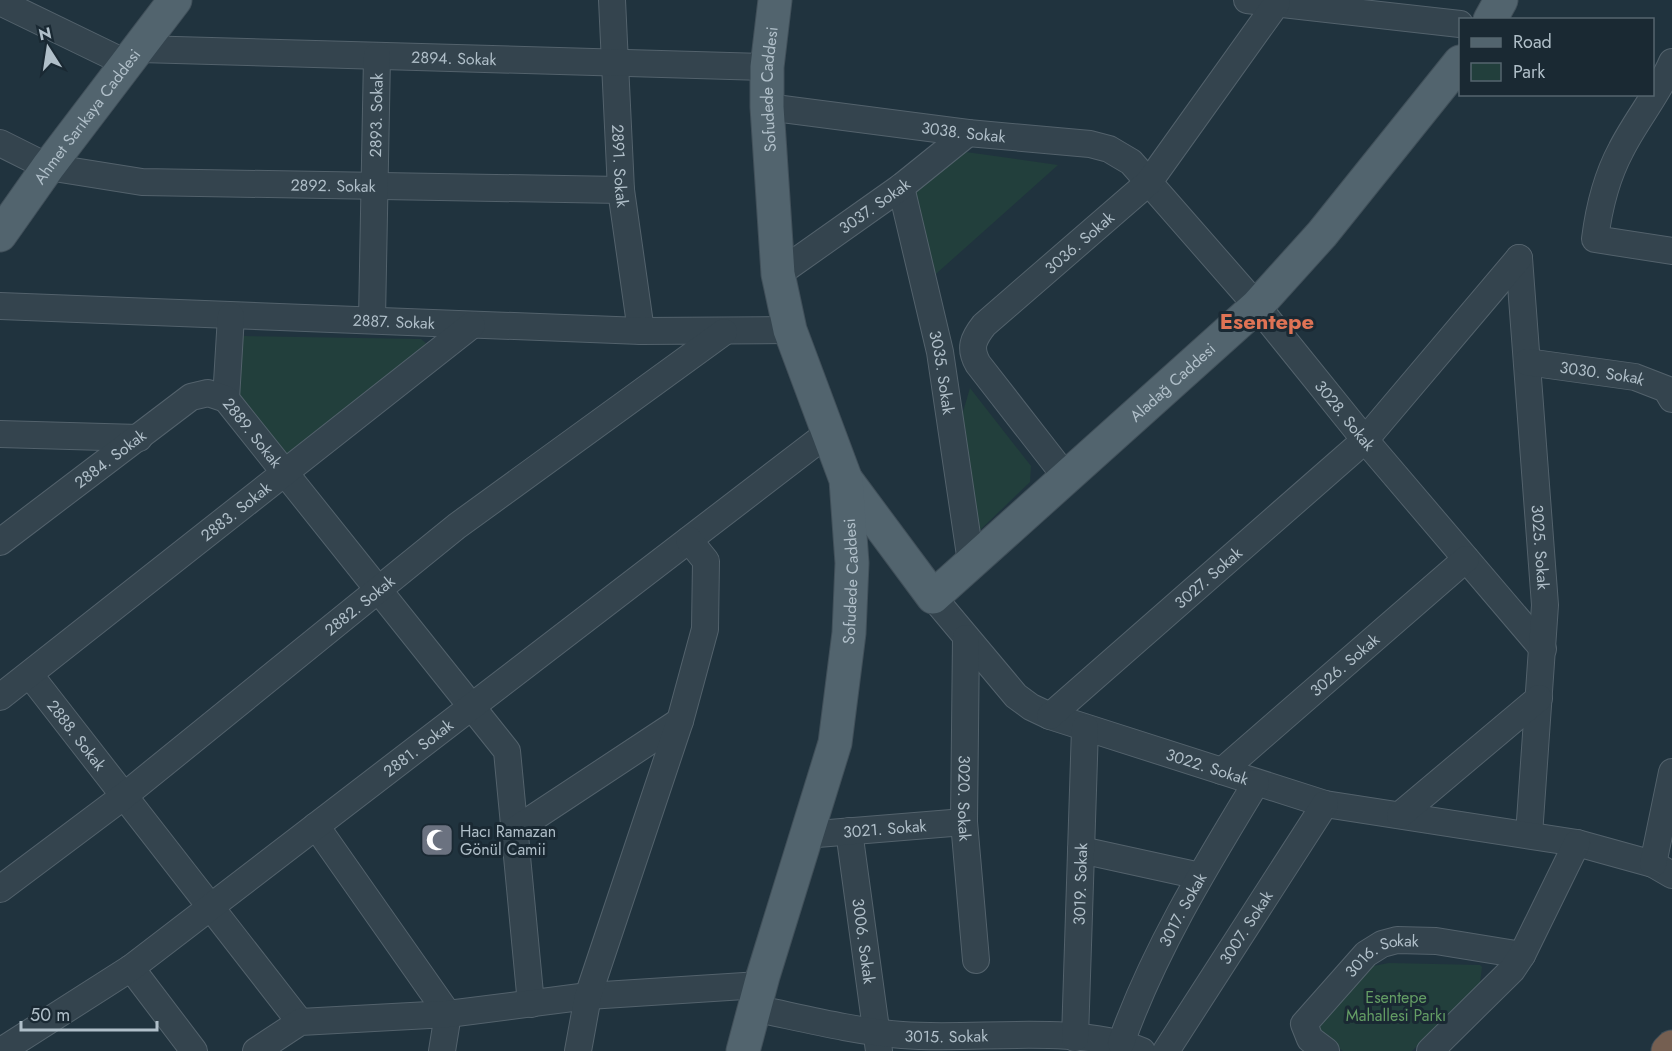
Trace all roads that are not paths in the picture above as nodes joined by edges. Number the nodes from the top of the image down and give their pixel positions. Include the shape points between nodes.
1 (175, 0) edge
2 (612, 0) edge
3 (775, 0) edge
4 (1247, 0) edge
5 (1501, 0) edge
6 (1277, 3) junction
7 (11, 4) edge
8 (1491, 18) edge
9 (1459, 24) edge
10 (134, 56) junction
11 (377, 56) junction
12 (612, 61) junction
13 (1459, 64) edge
14 (767, 67) junction
15 (1671, 68) edge
16 (1654, 86) edge
17 (1644, 97) edge
18 (767, 107) junction
19 (968, 133) junction
20 (0, 144) edge
21 (48, 167) junction
22 (1149, 182) junction
23 (373, 187) junction
24 (902, 187) junction
25 (621, 190) junction
26 (0, 235) edge
27 (1672, 251) edge
28 (1519, 258) joint
29 (778, 274) junction
30 (0, 306) edge
31 (1257, 306) junction
32 (231, 316) junction
33 (372, 319) junction
34 (472, 325) junction
35 (790, 330) junction
36 (641, 331) junction
37 (724, 332) junction
38 (1527, 362) junction
39 (1670, 387) edge
40 (226, 399) junction
41 (828, 433) junction
42 (0, 434) edge
43 (139, 438) junction
44 (1365, 440) junction
45 (286, 474) junction
46 (1066, 477) junction
47 (846, 480) junction
48 (689, 540) junction
49 (0, 542) edge
50 (1466, 559) junction
51 (971, 562) junction
52 (378, 590) junction
53 (933, 597) junction
54 (966, 638) junction
55 (1543, 649) junction
56 (30, 675) junction
57 (0, 698) edge
58 (1539, 698) junction
59 (471, 707) junction
60 (1050, 716) junction
61 (680, 721) junction
62 (1085, 728) junction
63 (1222, 771) junction
64 (1672, 772) edge
65 (1256, 783) junction
66 (124, 796) junction
67 (1325, 804) junction
68 (1400, 815) junction
69 (964, 822) junction
70 (316, 826) junction
71 (515, 830) junction
72 (849, 831) junction
73 (805, 835) junction
74 (1529, 835) junction
75 (1577, 843) junction
76 (1081, 850) junction
77 (1663, 870) edge
78 (1200, 876) junction
79 (0, 889) edge
80 (211, 907) junction
81 (1522, 956) junction
82 (976, 960) dead end
83 (131, 968) junction
84 (588, 996) junction
85 (757, 997) junction
86 (531, 1004) junction
87 (448, 1014) junction
88 (300, 1022) junction
89 (1075, 1038) junction
90 (878, 1042) edge
91 (1131, 1047) edge
92 (1672, 1047) edge
93 (1, 1051) edge
94 (194, 1051) edge
95 (256, 1051) edge
96 (442, 1051) edge
97 (578, 1051) edge
98 (743, 1051) edge
99 (1166, 1051) edge
100 (1326, 1051) edge
101 (1430, 1051) edge
102 (1668, 1051) edge

1 - 10 main road, Ahmet Sarıkaya Caddesi
2 - 12 street, 2891. Sokak
3 - 14 main road, Sofudede Caddesi
4 - 6 street
5 - 8 main road
6 - 9 street
6 - 22 street, 3036. Sokak
7 - 10 street
10 - 11 street, 2894. Sokak
10 - 21 main road, Ahmet Sarıkaya Caddesi
11 - 12 street, 2894. Sokak
11 - 23 street, 2893. Sokak
12 - 14 street, 2894. Sokak
12 - 25 street, 2891. Sokak
13 - 31 main road, Aladağ Caddesi via 1322,234
14 - 18 main road, Sofudede Caddesi
15 - 16 street
17 - 27 street via 1602,195 1595,238
18 - 19 street, 3038. Sokak
18 - 29 main road, Sofudede Caddesi
19 - 22 street, 3038. Sokak via 1090,144 1131,162
19 - 24 street, 3037. Sokak
20 - 21 street, 2892. Sokak
21 - 23 street, 2892. Sokak via 141,182
21 - 26 main road, Ahmet Sarıkaya Caddesi
22 - 31 street, 3028. Sokak
22 - 46 street, 3036. Sokak via 984,325 974,338 972,352 978,364
23 - 25 street, 2892. Sokak
23 - 33 street, 2893. Sokak
24 - 29 street, 3037. Sokak
24 - 51 street, 3035. Sokak via 940,352
25 - 36 street, 2891. Sokak
28 - 38 street, 3025. Sokak
28 - 44 street, 3027. Sokak
29 - 35 main road, Sofudede Caddesi
30 - 32 street, 2887. Sokak
31 - 44 street, 3028. Sokak
31 - 46 main road, Aladağ Caddesi
32 - 33 street, 2887. Sokak
32 - 40 street, 2889. Sokak
33 - 34 street, 2887. Sokak
34 - 36 street, 2887. Sokak
34 - 45 street, 2883. Sokak
35 - 37 street, 2887. Sokak
35 - 41 main road, Sofudede Caddesi
36 - 37 street, 2887. Sokak
37 - 52 street, 2882. Sokak via 457,526
38 - 39 street, 3030. Sokak via 1635,377
38 - 55 street, 3025. Sokak via 1544,570
40 - 43 street, 2884. Sokak via 208,393 191,397
40 - 45 street, 2889. Sokak
41 - 47 main road, Sofudede Caddesi
41 - 48 street, 2881. Sokak
42 - 43 street
43 - 49 street, 2884. Sokak
44 - 50 street, 3028. Sokak
44 - 60 street, 3027. Sokak
45 - 52 street, 2889. Sokak
45 - 56 street, 2883. Sokak
46 - 51 main road, Aladağ Caddesi
47 - 53 main road, 3022. Sokak
47 - 73 main road, Sofudede Caddesi via 852,563 841,710 828,770
48 - 59 street, 2881. Sokak
48 - 61 street via 706,561 705,629
50 - 55 street, 3028. Sokak
50 - 63 street, 3026. Sokak
51 - 53 main road, Aladağ Caddesi
52 - 59 street, 2889. Sokak
52 - 66 street, 2882. Sokak
53 - 54 street, 3022. Sokak
54 - 60 street, 3022. Sokak via 1016,696
54 - 69 street, 3020. Sokak
55 - 58 street, 3025. Sokak
56 - 57 street, 2883. Sokak
56 - 66 street, 2888. Sokak
58 - 68 street
58 - 74 street, 3025. Sokak
59 - 70 street, 2881. Sokak
59 - 71 street, 2889. Sokak via 507,751
60 - 62 street, 3022. Sokak
61 - 71 street
61 - 84 street
62 - 63 street, 3022. Sokak
62 - 76 street, 3019. Sokak
63 - 65 street, 3022. Sokak
64 - 77 street
65 - 67 street, 3022. Sokak
65 - 78 street, 3017. Sokak
66 - 79 street, 2882. Sokak
66 - 80 street, 2888. Sokak
67 - 68 street, 3022. Sokak
67 - 99 street, 3007. Sokak
68 - 74 street, 3022. Sokak
69 - 72 street, 3021. Sokak
69 - 82 street, 3020. Sokak
70 - 80 street, 2881. Sokak
70 - 87 street
71 - 86 street, 2889. Sokak
72 - 73 street, 3021. Sokak
72 - 90 street, 3006. Sokak
73 - 85 main road, Sofudede Caddesi
74 - 75 street, 3022. Sokak
75 - 77 street, 3022. Sokak
75 - 81 street
76 - 78 street
76 - 89 street, 3019. Sokak
78 - 91 street, 3017. Sokak via 1154,960
80 - 83 street, 2881. Sokak
80 - 88 street, 2888. Sokak
81 - 100 street, 3016. Sokak via 1436,941 1397,940 1382,944 1366,954 1304,1024 1310,1040
81 - 101 street
83 - 93 street, 2881. Sokak
83 - 94 street
84 - 85 street, 3015. Sokak
84 - 86 street, 3015. Sokak
84 - 97 street
85 - 90 street, 3015. Sokak
85 - 98 main road, Sofudede Caddesi
86 - 87 street, 3015. Sokak
87 - 88 street, 3015. Sokak
87 - 96 street
88 - 95 street
89 - 90 street, 3015. Sokak via 913,1036
89 - 91 street, 3015. Sokak
92 - 102 highway

